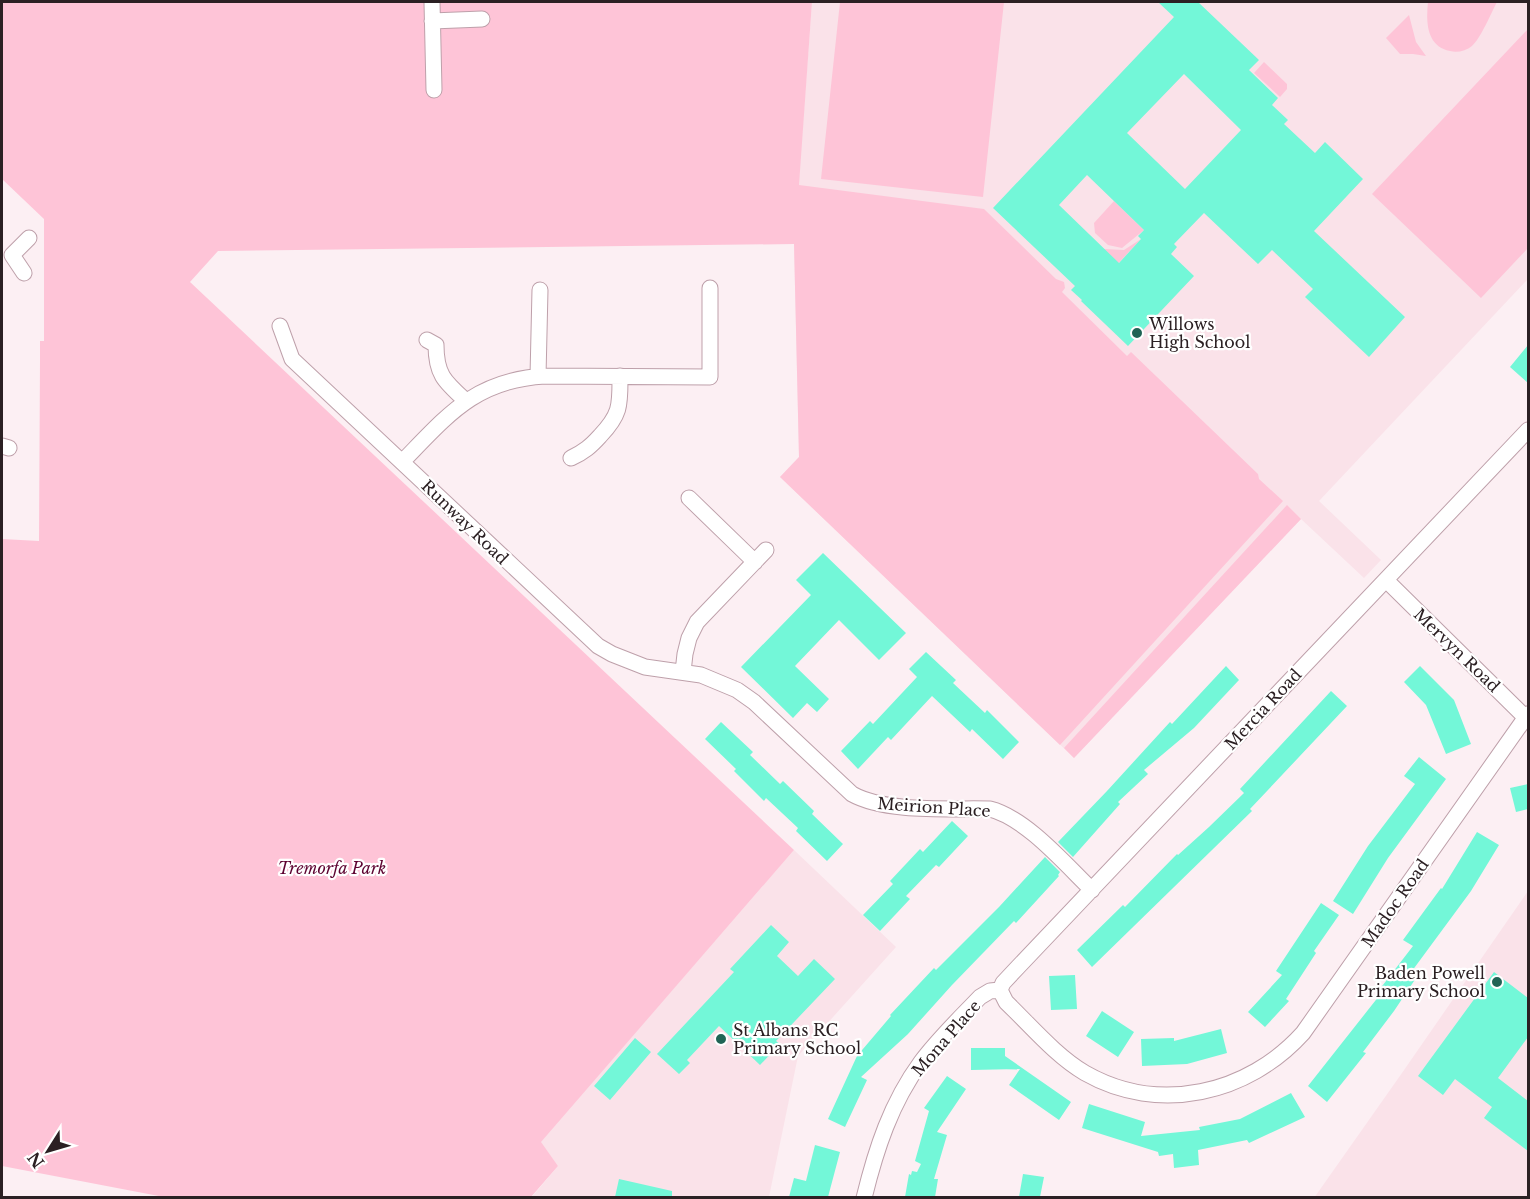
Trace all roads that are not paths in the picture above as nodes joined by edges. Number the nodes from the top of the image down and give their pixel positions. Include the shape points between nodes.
1 (432, 2) edge
2 (482, 19) dead end
3 (432, 21) junction
4 (434, 90) dead end
5 (29, 238) dead end
6 (7, 256) edge
7 (24, 273) dead end
8 (710, 288) dead end
9 (540, 290) dead end
10 (280, 326) dead end
11 (427, 340) dead end
12 (538, 376) junction
13 (620, 376) junction
14 (466, 400) junction
15 (1528, 430) edge
16 (571, 458) dead end
17 (402, 462) junction
18 (689, 498) dead end
19 (766, 550) dead end
20 (755, 562) junction
21 (1386, 580) junction
22 (683, 672) junction
23 (1528, 717) edge
24 (1092, 890) junction
25 (1000, 990) junction
26 (864, 1197) edge

1 - 3 street
2 - 3 street
3 - 4 street
5 - 6 street
6 - 7 street
8 - 13 street via 710,377
9 - 12 street
10 - 17 street, Runway Road via 292,359
11 - 14 street via 436,345 439,373
12 - 13 street
12 - 14 street via 498,384
13 - 16 street via 618,410 613,422 585,452
14 - 17 street
15 - 21 street, Mercia Road
17 - 22 street, Runway Road via 598,646 645,667
18 - 20 street
19 - 20 street
20 - 22 street via 697,622 689,638
21 - 23 street, Mervyn Road
21 - 24 street, Mercia Road
22 - 24 street, Meirion Place via 722,683 754,702 852,795 886,806 1002,812 1026,828
23 - 25 street, Madoc Road via 1303,1033 1280,1056 1255,1072 1181,1095 1131,1092 1070,1062 1006,1002
24 - 25 street, Mercia Road
25 - 26 street, Mona Place via 980,998 922,1061 908,1082 881,1136

